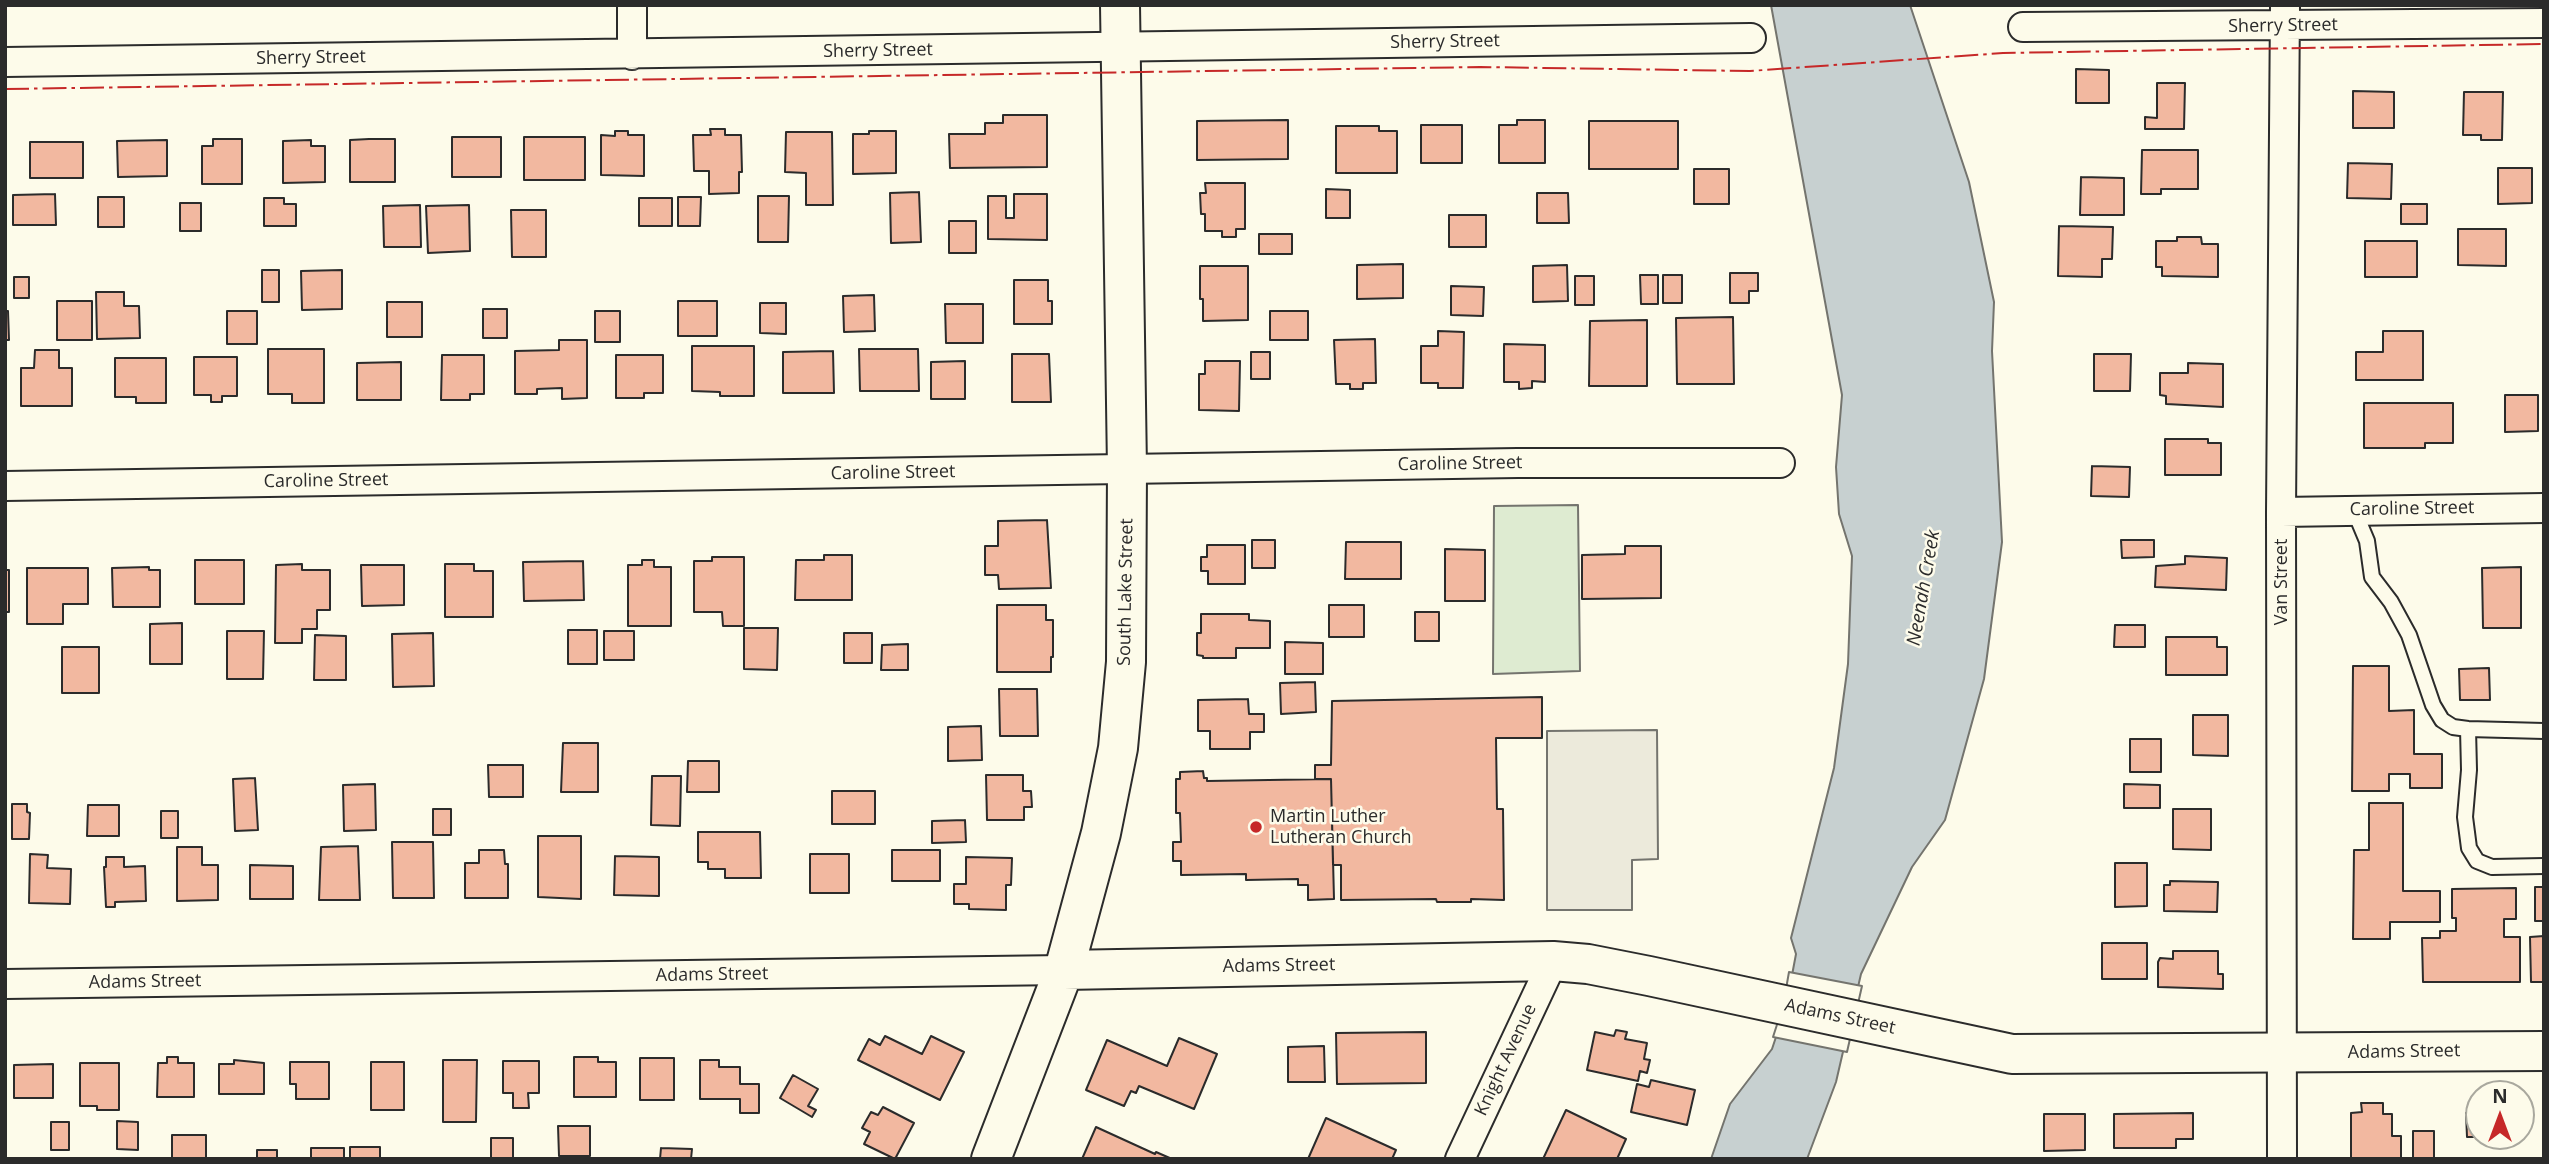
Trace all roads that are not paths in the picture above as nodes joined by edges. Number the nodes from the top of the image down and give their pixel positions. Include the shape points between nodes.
1 (632, 5) edge
2 (1120, 5) edge
3 (2285, 15) edge
4 (2544, 23) edge
5 (2023, 27) dead end
6 (1752, 38) dead end
7 (1120, 47) junction
8 (632, 55) junction
9 (5, 62) edge
10 (1780, 463) dead end
11 (1127, 469) junction
12 (5, 486) edge
13 (2544, 508) edge
14 (2354, 510) junction
15 (2281, 512) junction
16 (2468, 729) junction
17 (2544, 731) edge
18 (2544, 866) edge
19 (1553, 961) junction
20 (1064, 970) junction
21 (5, 984) edge
22 (2544, 1051) edge
23 (2282, 1053) junction
24 (991, 1159) edge
25 (1460, 1159) edge
26 (2282, 1159) edge

1 - 8 street
2 - 7 street, South Lake Street
3 - 4 street, Sherry Street
3 - 5 street, Sherry Street
3 - 15 street, Van Street
6 - 7 street, Sherry Street
7 - 8 street, Sherry Street
7 - 11 street, South Lake Street
8 - 9 street, Sherry Street
10 - 11 street, Caroline Street
11 - 12 street, Caroline Street
11 - 20 street, South Lake Street via 1126,662 1118,748 1101,833
13 - 14 street, Caroline Street
14 - 15 street, Caroline Street
14 - 16 lane via 2367,541 2372,577 2409,635 2433,705 2442,720
15 - 23 street, Van Street
16 - 17 lane
16 - 18 lane via 2465,817 2469,848 2477,861 2492,866
19 - 20 street, Adams Street
19 - 23 street, Adams Street via 1612,969 2012,1054
19 - 25 street, Knight Avenue
20 - 21 street, Adams Street
20 - 24 street, South Lake Street
22 - 23 street, Adams Street
23 - 26 street, Van Street

